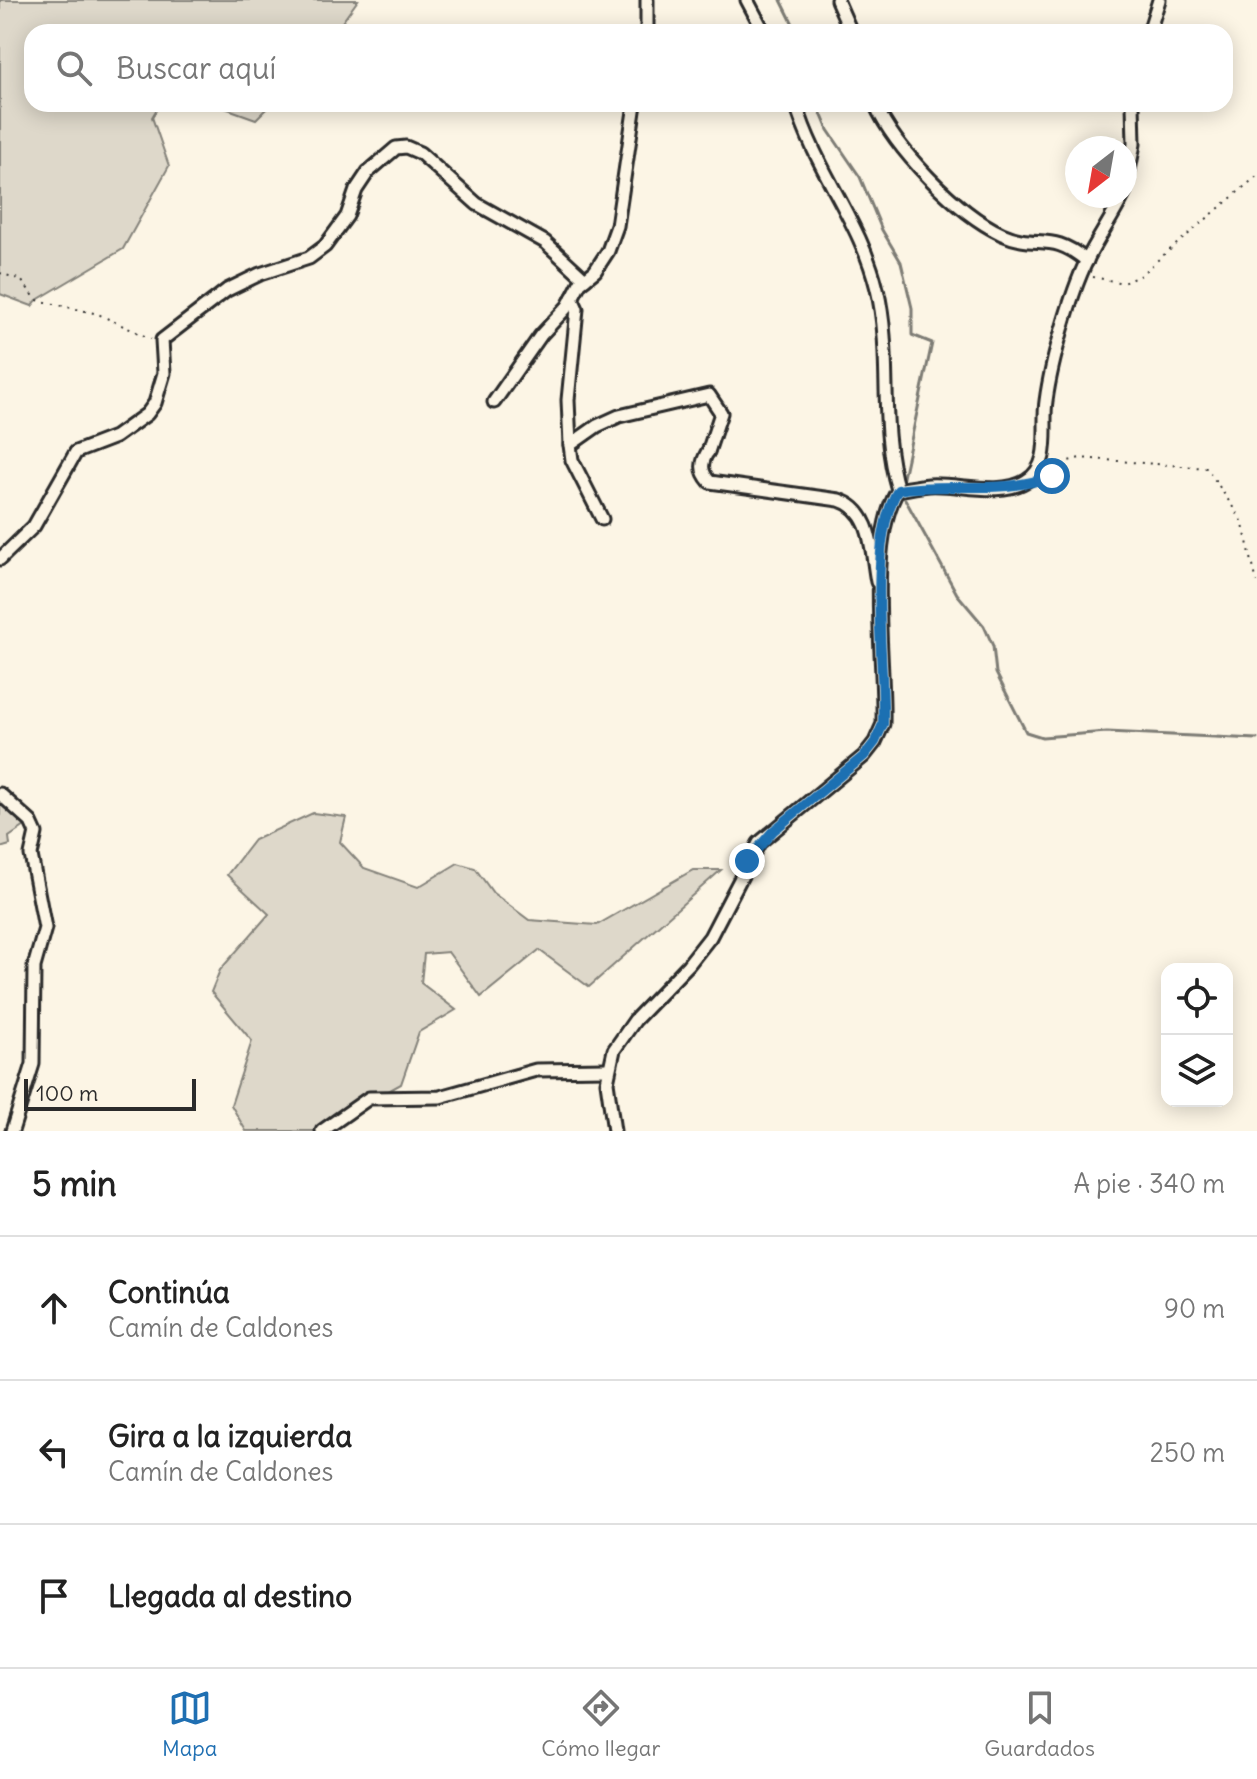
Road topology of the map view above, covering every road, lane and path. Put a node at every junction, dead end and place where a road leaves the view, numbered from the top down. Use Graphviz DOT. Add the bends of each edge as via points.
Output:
graph roads {
  1 [pos="647,0"];
  2 [pos="747,0"];
  3 [pos="837,0"];
  4 [pos="1159,0"];
  5 [pos="647,24"];
  6 [pos="760,24"];
  7 [pos="848,24"];
  8 [pos="1152,24"];
  9 [pos="634,112"];
  10 [pos="799,112"];
  11 [pos="879,112"];
  12 [pos="1133,112"];
  13 [pos="1134,136"];
  14 [pos="1257,176"];
  15 [pos="1116,208"];
  16 [pos="1087,261"];
  17 [pos="0,273"];
  18 [pos="1082,274"];
  19 [pos="585,279"];
  20 [pos="572,298"];
  21 [pos="161,345"];
  22 [pos="494,402"];
  23 [pos="570,445"];
  24 [pos="1027,481"];
  25 [pos="898,490"];
  26 [pos="602,519"];
  27 [pos="0,559"];
  28 [pos="1257,582"];
  29 [pos="880,598"];
  30 [pos="0,794"];
  31 [pos="607,1069"];
  32 [pos="12,1131"];
  33 [pos="322,1131"];
  34 [pos="614,1131"];
  1 -- 5 [label="street"];
  2 -- 6 [label="street"];
  3 -- 7 [label="street"];
  4 -- 8 [label="street"];
  9 -- 19 [label="street" via="617,226 608,251"];
  10 -- 25 [label="street" via="818,160 856,227 878,290 889,447"];
  11 -- 16 [label="street" via="929,179 969,211 1000,233 1062,243"];
  12 -- 13 [label="street"];
  14 -- 18 [label="path" via="1139,276 1123,283"];
  15 -- 16 [label="street"];
  16 -- 18 [label="street"];
  17 -- 21 [label="path" via="21,280 37,300 98,314"];
  18 -- 24 [label="street" via="1051,377 1045,452"];
  19 -- 20 [label="street"];
  19 -- 21 [label="street" via="545,242 477,204 420,153 396,148 368,172 325,246 309,258 227,290"];
  20 -- 22 [label="street"];
  20 -- 23 [label="street" via="577,309 568,400"];
  21 -- 27 [label="street" via="161,388 147,414 115,437 76,452 34,526"];
  23 -- 26 [label="street" via="572,460"];
  23 -- 29 [label="street" via="619,416 709,395 721,413 702,462 704,475 710,482 839,500 859,509"];
  24 -- 25 [label="street" via="1011,487 930,485"];
  24 -- 28 [label="path" via="1052,476 1080,458 1207,468 1242,521"];
  25 -- 29 [label="street" via="885,522"];
  29 -- 31 [label="street" via="883,724 875,742 759,843 710,937 635,1020"];
  30 -- 32 [label="street" via="36,833 31,855 45,928 34,967 33,1064"];
  31 -- 33 [label="street" via="536,1070 440,1097 369,1098"];
  31 -- 34 [label="street"];
}
